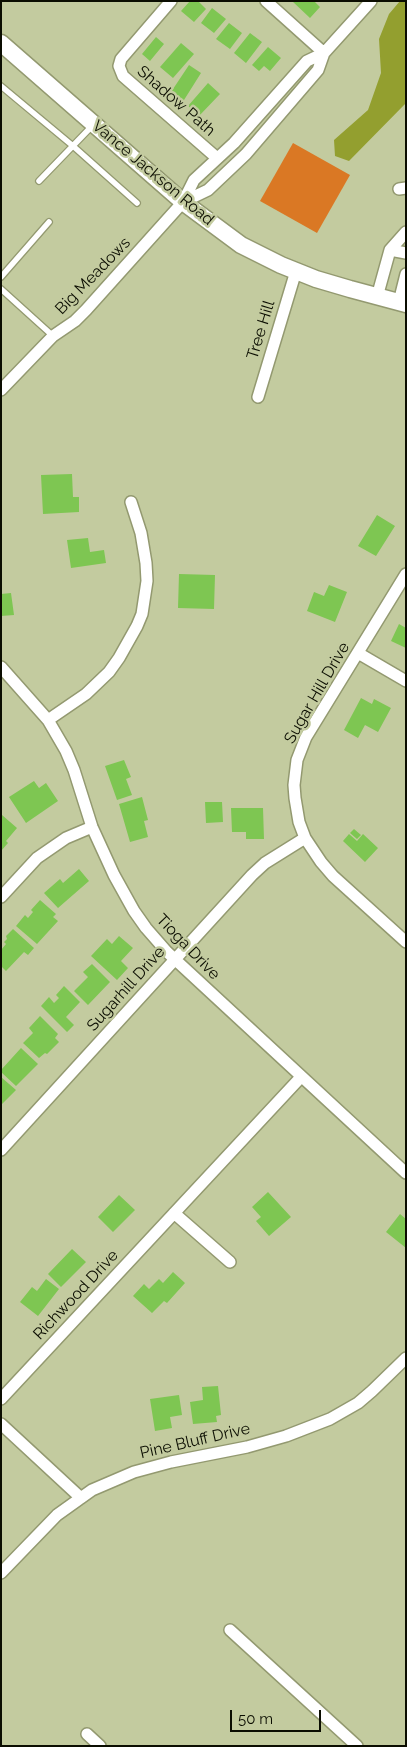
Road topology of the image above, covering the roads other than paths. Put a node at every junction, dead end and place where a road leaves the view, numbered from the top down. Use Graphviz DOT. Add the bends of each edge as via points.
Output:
graph roads {
  1 [pos="171,1"];
  2 [pos="266,1"];
  3 [pos="371,1"];
  4 [pos="1,44"];
  5 [pos="324,53"];
  6 [pos="1,86"];
  7 [pos="94,123"];
  8 [pos="73,146"];
  9 [pos="217,158"];
  10 [pos="39,181"];
  11 [pos="183,202"];
  12 [pos="137,203"];
  13 [pos="48,222"];
  14 [pos="406,232"];
  15 [pos="390,250"];
  16 [pos="406,253"];
  17 [pos="296,271"];
  18 [pos="406,274"];
  19 [pos="1,277"];
  20 [pos="1,289"];
  21 [pos="377,297"];
  22 [pos="402,303"];
  23 [pos="54,336"];
  24 [pos="1,390"];
  25 [pos="258,397"];
  26 [pos="131,502"];
  27 [pos="406,574"];
  28 [pos="358,653"];
  29 [pos="1,667"];
  30 [pos="406,682"];
  31 [pos="48,720"];
  32 [pos="92,827"];
  33 [pos="305,838"];
  34 [pos="1,897"];
  35 [pos="406,942"];
  36 [pos="175,960"];
  37 [pos="301,1077"];
  38 [pos="1,1150"];
  39 [pos="406,1174"];
  40 [pos="174,1213"];
  41 [pos="230,1262"];
  42 [pos="406,1358"];
  43 [pos="1,1399"];
  44 [pos="1,1424"];
  45 [pos="80,1498"];
  46 [pos="1,1573"];
  47 [pos="230,1630"];
  48 [pos="87,1734"];
  49 [pos="100,1746"];
  50 [pos="357,1746"];
  1 -- 9 [label="street, Shadow Path" via="121,59 119,66 123,76"];
  2 -- 5 [label="street"];
  3 -- 5 [label="street, Big Meadows"];
  4 -- 7 [label="main road, Vance Jackson Road"];
  5 -- 9 [label="street, Big Meadows" via="307,61"];
  5 -- 11 [label="street, Big Meadows" via="318,70 246,154 208,190"];
  6 -- 8 [label="lane"];
  7 -- 8 [label="lane"];
  7 -- 11 [label="main road, Vance Jackson Road"];
  8 -- 10 [label="lane"];
  8 -- 12 [label="lane"];
  9 -- 11 [label="street, Big Meadows" via="194,180"];
  11 -- 17 [label="main road, Vance Jackson Road" via="241,245"];
  11 -- 23 [label="street, Big Meadows" via="86,310"];
  13 -- 19 [label="lane"];
  14 -- 15 [label="street"];
  15 -- 16 [label="street"];
  15 -- 21 [label="street"];
  17 -- 21 [label="main road, Vance Jackson Road"];
  17 -- 25 [label="street, Tree Hill"];
  18 -- 22 [label="street"];
  20 -- 23 [label="lane"];
  21 -- 22 [label="main road, Vance Jackson Road"];
  23 -- 24 [label="street, Big Meadows"];
  26 -- 31 [label="street" via="146,563 142,614 109,672 86,694"];
  27 -- 28 [label="street, Sugar Hill Drive"];
  28 -- 30 [label="street"];
  28 -- 33 [label="street, Sugar Hill Drive" via="310,730 297,760 294,798"];
  29 -- 31 [label="street, Tioga Drive"];
  31 -- 32 [label="street, Tioga Drive" via="74,770"];
  32 -- 34 [label="street" via="66,838 37,858"];
  32 -- 36 [label="street, Tioga Drive" via="134,911"];
  33 -- 35 [label="street, Sugar Hill Drive" via="333,876"];
  33 -- 36 [label="street, Sugarhill Drive" via="265,863"];
  36 -- 37 [label="street, Tioga Drive"];
  36 -- 38 [label="street, Sugarhill Drive"];
  37 -- 39 [label="street, Tioga Drive"];
  37 -- 40 [label="street, Richwood Drive"];
  40 -- 41 [label="street"];
  40 -- 43 [label="street, Richwood Drive"];
  42 -- 45 [label="street, Pine Bluff Drive" via="358,1403 330,1419 247,1447 134,1472"];
  44 -- 45 [label="street"];
  45 -- 46 [label="street, Pine Bluff Drive" via="57,1515"];
  47 -- 50 [label="street"];
  48 -- 49 [label="street"];
}
